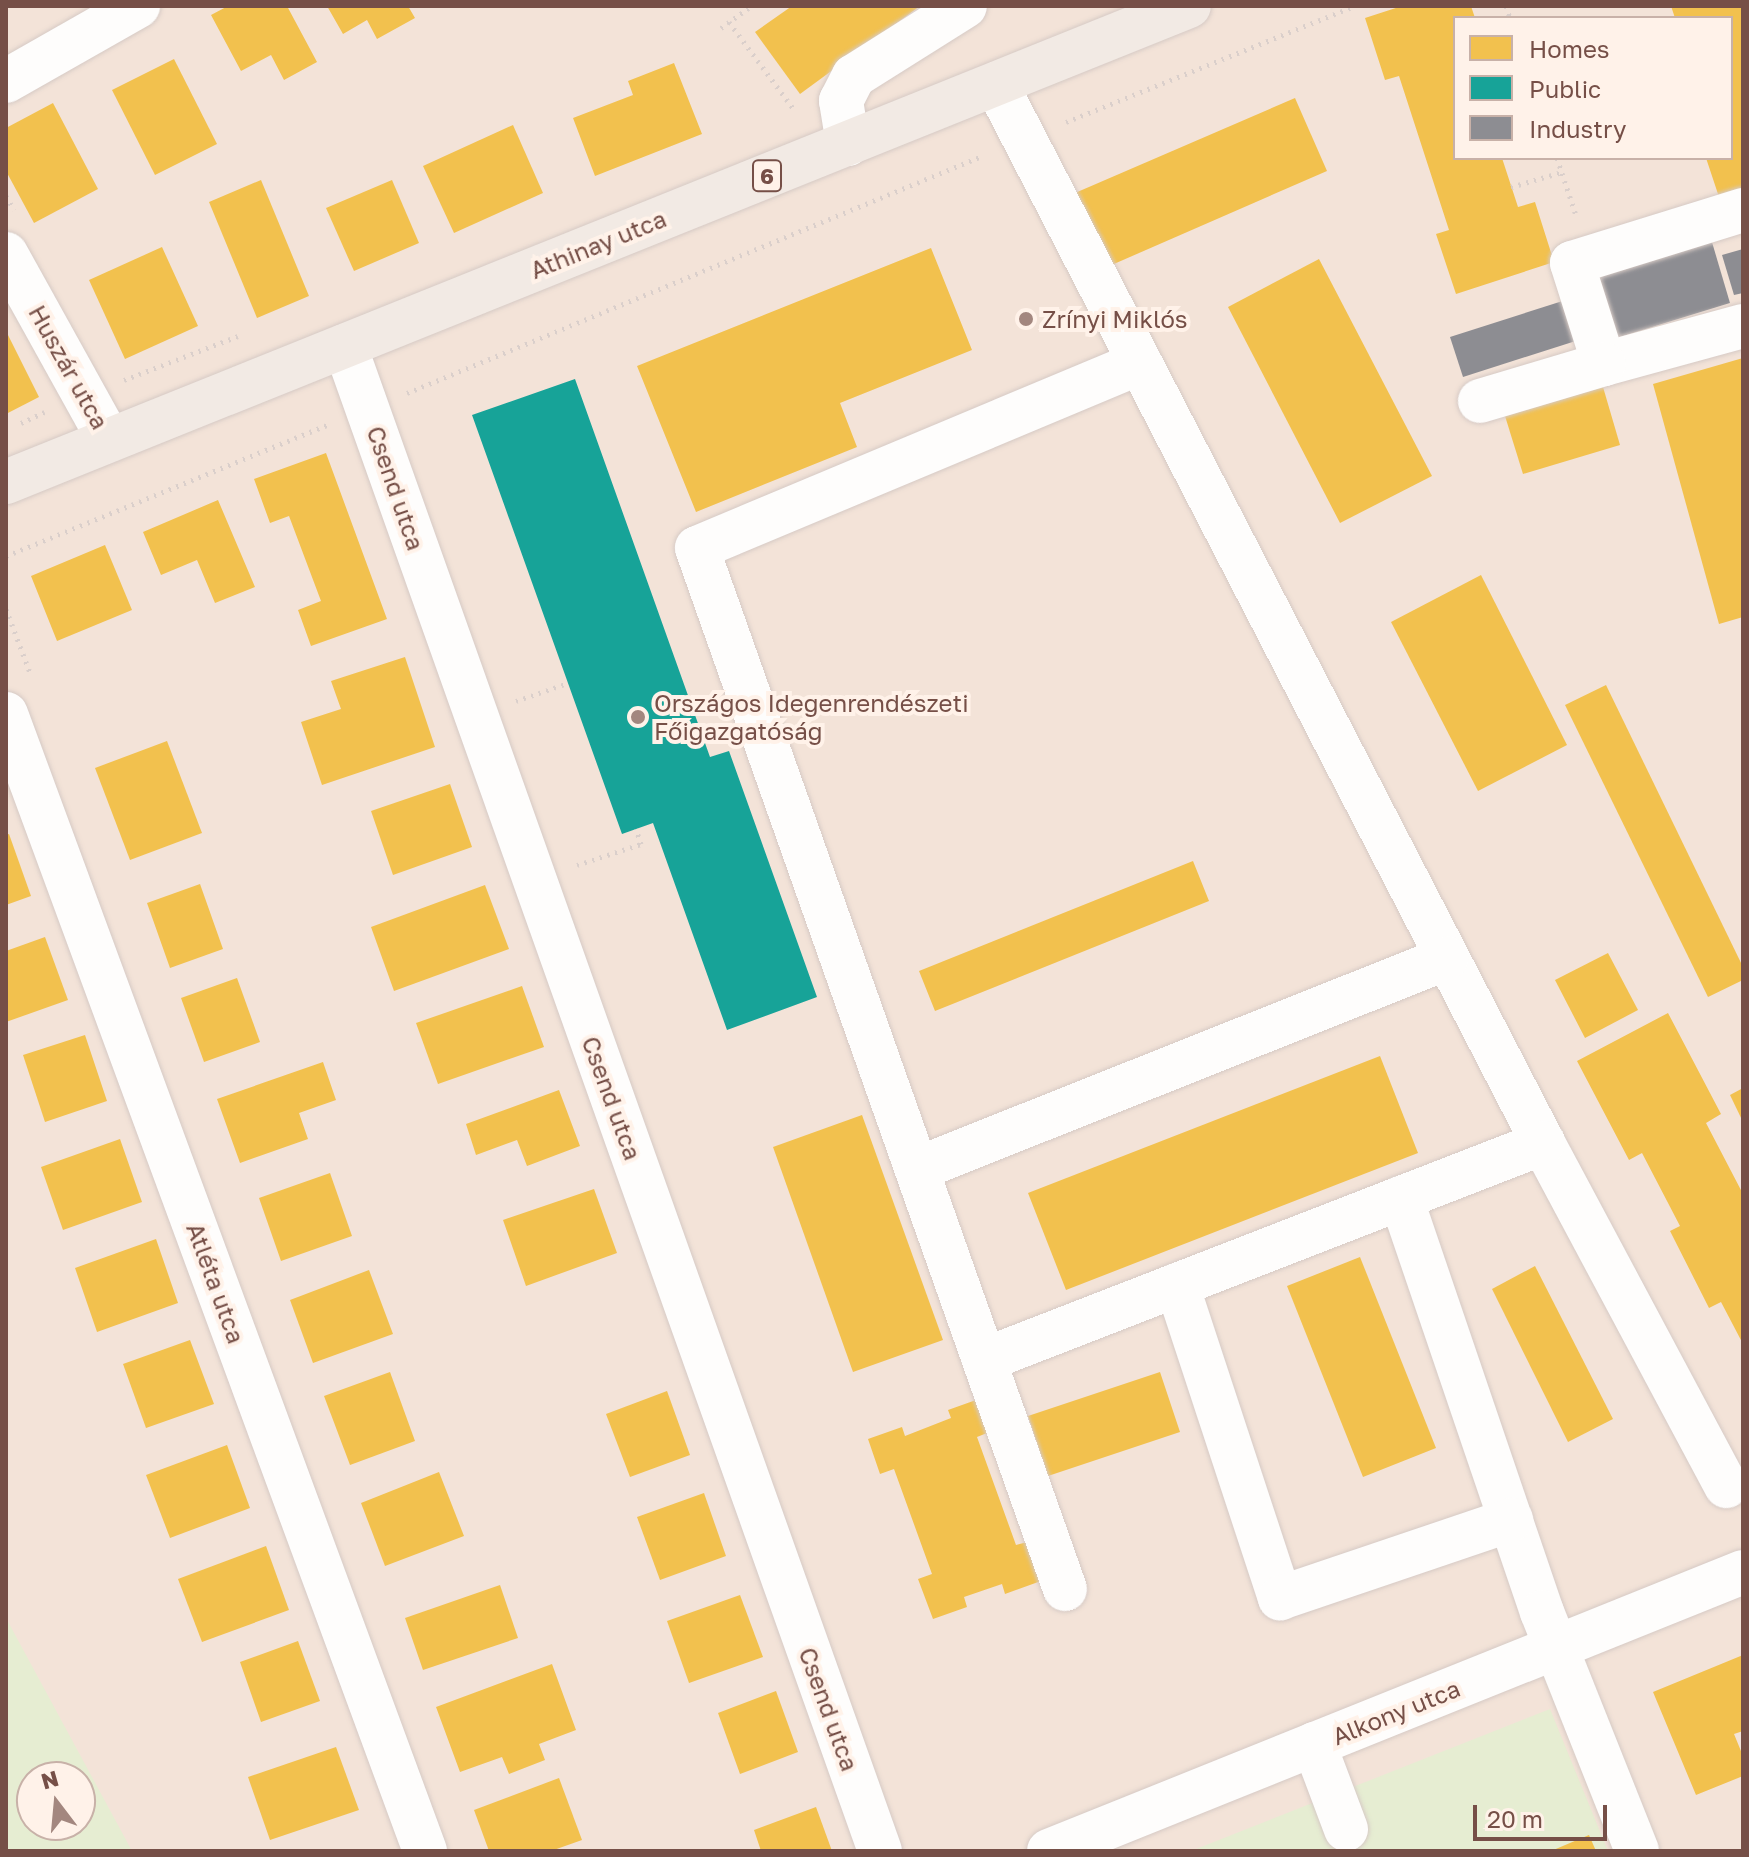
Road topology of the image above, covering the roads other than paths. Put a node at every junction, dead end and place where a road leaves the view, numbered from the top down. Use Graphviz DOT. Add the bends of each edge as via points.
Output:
graph roads {
  1 [pos="138,6"];
  2 [pos="965,6"];
  3 [pos="1189,6"];
  4 [pos="1137,15"];
  5 [pos="6,81"];
  6 [pos="996,84"];
  7 [pos="848,144"];
  8 [pos="1743,210"];
  9 [pos="6,254"];
  10 [pos="1743,326"];
  11 [pos="345,346"];
  12 [pos="1140,363"];
  13 [pos="1604,364"];
  14 [pos="1480,401"];
  15 [pos="108,438"];
  16 [pos="6,482"];
  17 [pos="6,714"];
  18 [pos="1447,958"];
  19 [pos="1543,1143"];
  20 [pos="917,1169"];
  21 [pos="1401,1198"];
  22 [pos="1177,1285"];
  23 [pos="984,1360"];
  24 [pos="1726,1486"];
  25 [pos="1511,1520"];
  26 [pos="1743,1572"];
  27 [pos="1065,1589"];
  28 [pos="1555,1648"];
  29 [pos="1314,1744"];
  30 [pos="1346,1829"];
  31 [pos="425,1851"];
  32 [pos="880,1851"];
  33 [pos="1049,1851"];
  34 [pos="1637,1851"];
  1 -- 5 [label="street"];
  2 -- 7 [label="street" via="854,76 841,101"];
  3 -- 4 [label="main road, Athinay utca / 6"];
  4 -- 6 [label="main road, Athinay utca / 6"];
  6 -- 7 [label="main road, Athinay utca / 6"];
  6 -- 12 [label="street"];
  7 -- 11 [label="main road, Athinay utca / 6"];
  8 -- 13 [label="street" via="1572,263"];
  9 -- 15 [label="street, Huszár utca"];
  10 -- 13 [label="street"];
  11 -- 15 [label="main road, Athinay utca / 6"];
  11 -- 32 [label="street, Csend utca"];
  12 -- 18 [label="street"];
  12 -- 20 [label="street" via="697,548"];
  13 -- 14 [label="street"];
  15 -- 16 [label="main road, Athinay utca / 6"];
  17 -- 31 [label="street, Atléta utca"];
  18 -- 19 [label="street"];
  18 -- 20 [label="street"];
  19 -- 21 [label="street"];
  19 -- 24 [label="street"];
  20 -- 23 [label="street"];
  21 -- 22 [label="street"];
  21 -- 25 [label="street"];
  22 -- 23 [label="street"];
  22 -- 25 [label="street" via="1280,1598"];
  23 -- 27 [label="street"];
  25 -- 28 [label="street"];
  26 -- 28 [label="street, Alkony utca"];
  28 -- 29 [label="street, Alkony utca"];
  28 -- 34 [label="street"];
  29 -- 30 [label="street"];
  29 -- 33 [label="street, Alkony utca"];
}
